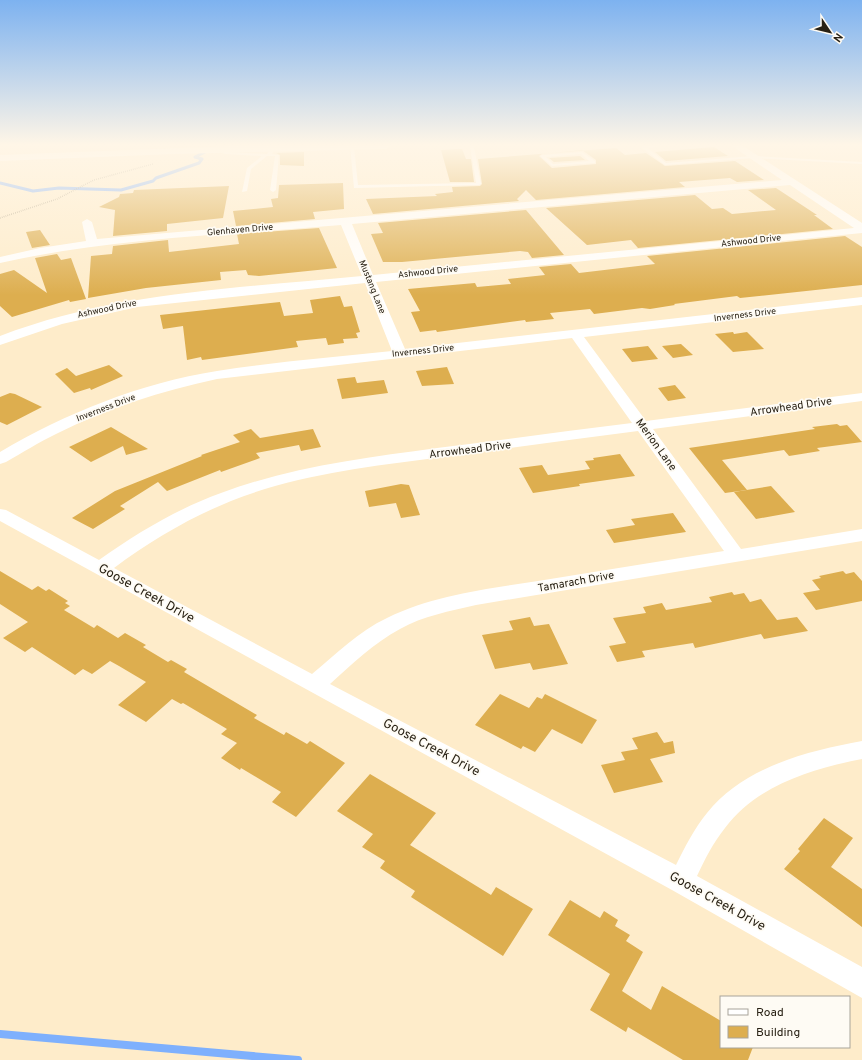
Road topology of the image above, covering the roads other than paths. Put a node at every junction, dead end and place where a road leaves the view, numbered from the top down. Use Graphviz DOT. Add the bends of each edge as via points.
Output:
graph roads {
  1 [pos="638,195"];
  2 [pos="813,195"];
  3 [pos="345,221"];
  4 [pos="87,222"];
  5 [pos="862,229"];
  6 [pos="92,243"];
  7 [pos="0,260"];
  8 [pos="368,278"];
  9 [pos="862,301"];
  10 [pos="576,335"];
  11 [pos="0,341"];
  12 [pos="400,353"];
  13 [pos="862,397"];
  14 [pos="642,427"];
  15 [pos="0,459"];
  16 [pos="0,514"];
  17 [pos="862,535"];
  18 [pos="736,555"];
  19 [pos="99,569"];
  20 [pos="314,685"];
  21 [pos="862,750"];
  22 [pos="681,882"];
  23 [pos="862,984"];
  1 -- 3 [label="street, Glenhaven Drive"];
  2 -- 5 [label="street"];
  3 -- 6 [label="street, Glenhaven Drive"];
  3 -- 8 [label="street, Mustang Lane"];
  4 -- 6 [label="street"];
  5 -- 8 [label="street, Ashwood Drive"];
  6 -- 7 [label="street, Glenhaven Drive"];
  8 -- 11 [label="street, Ashwood Drive" via="129,304 57,321"];
  8 -- 12 [label="street, Mustang Lane"];
  9 -- 10 [label="street, Inverness Drive"];
  10 -- 12 [label="street, Inverness Drive"];
  10 -- 14 [label="street, Merion Lane"];
  12 -- 15 [label="street, Inverness Drive" via="253,370 183,382 126,398 63,425"];
  13 -- 14 [label="street, Arrowhead Drive"];
  14 -- 18 [label="street, Merion Lane"];
  14 -- 19 [label="street, Arrowhead Drive" via="355,464 302,474 245,490 211,504 162,527"];
  16 -- 19 [label="street, Goose Creek Drive"];
  17 -- 18 [label="street, Tamarach Drive"];
  18 -- 20 [label="street, Tamarach Drive" via="476,598 428,610 383,629"];
  19 -- 20 [label="street, Goose Creek Drive"];
  20 -- 22 [label="street, Goose Creek Drive"];
  21 -- 22 [label="street" via="798,765 750,789 715,821"];
  22 -- 23 [label="street, Goose Creek Drive" via="836,967"];
}
